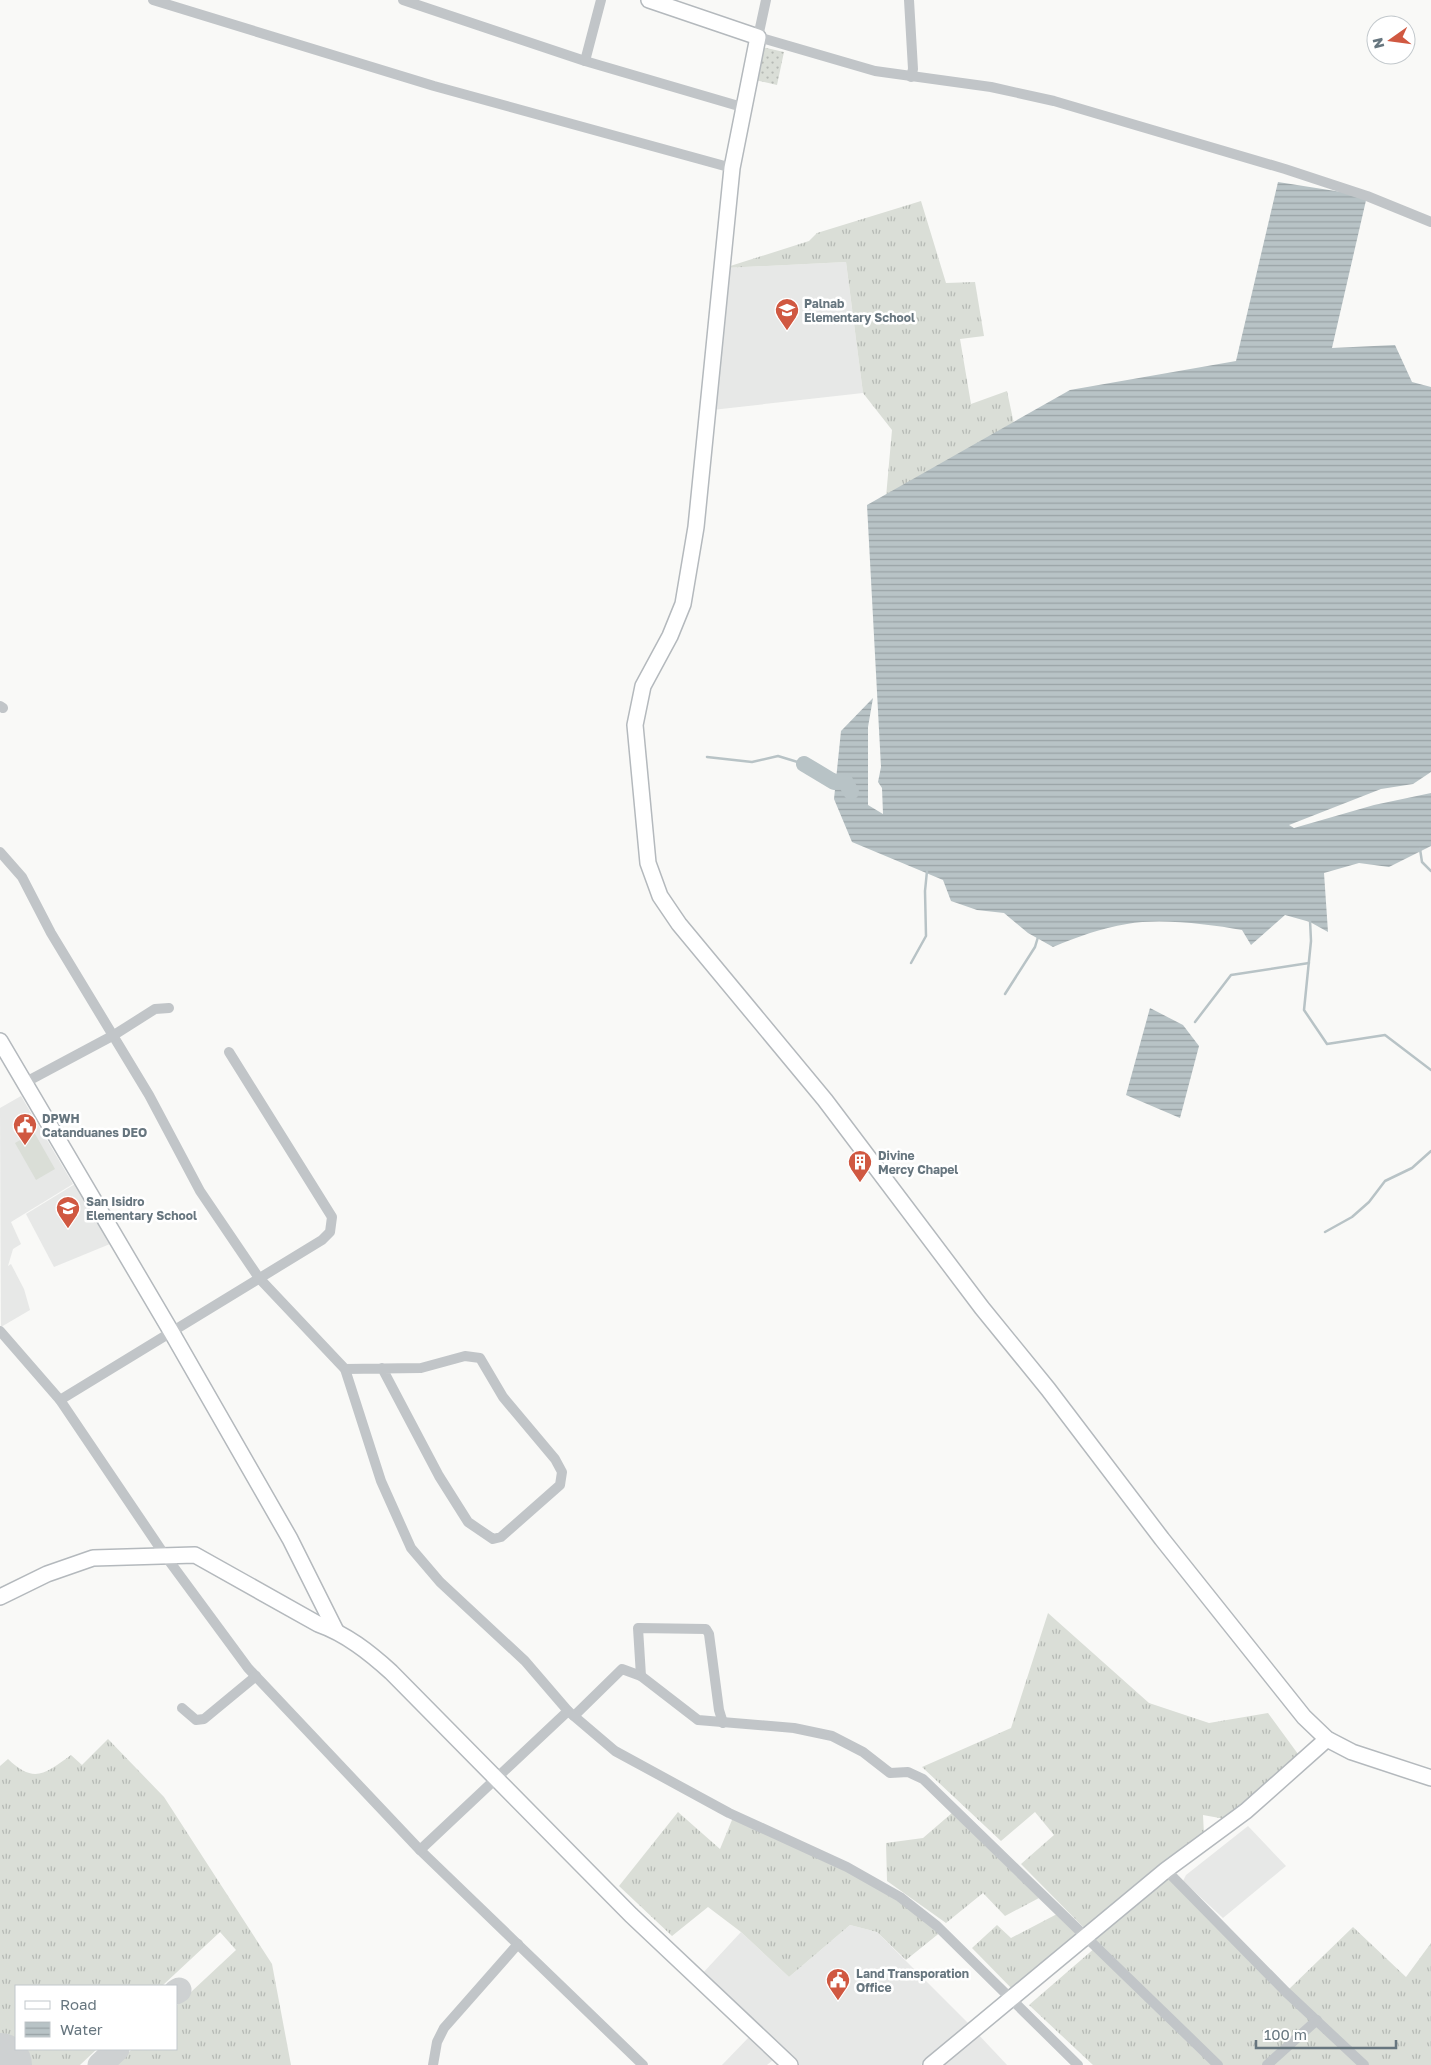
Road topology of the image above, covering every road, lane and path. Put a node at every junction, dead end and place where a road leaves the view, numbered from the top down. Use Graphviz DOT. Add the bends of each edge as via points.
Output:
graph roads {
  1 [pos="153,0"];
  2 [pos="403,0"];
  3 [pos="601,0"];
  4 [pos="649,0"];
  5 [pos="766,0"];
  6 [pos="909,0"];
  7 [pos="430,4"];
  8 [pos="758,37"];
  9 [pos="585,61"];
  10 [pos="911,77"];
  11 [pos="742,107"];
  12 [pos="732,168"];
  13 [pos="1431,222"];
  14 [pos="0,852"];
  15 [pos="169,1008"];
  16 [pos="114,1035"];
  17 [pos="0,1041"];
  18 [pos="229,1052"];
  19 [pos="26,1082"];
  20 [pos="260,1278"];
  21 [pos="0,1331"];
  22 [pos="172,1333"];
  23 [pos="382,1368"];
  24 [pos="345,1369"];
  25 [pos="60,1400"];
  26 [pos="164,1554"];
  27 [pos="0,1596"];
  28 [pos="336,1631"];
  29 [pos="256,1676"];
  30 [pos="641,1676"];
  31 [pos="182,1708"];
  32 [pos="571,1714"];
  33 [pos="723,1723"];
  34 [pos="1327,1739"];
  35 [pos="1431,1778"];
  36 [pos="495,1780"];
  37 [pos="420,1850"];
  38 [pos="1166,1870"];
  39 [pos="1086,1937"];
  40 [pos="518,1944"];
  41 [pos="1010,1999"];
  42 [pos="1317,2020"];
  43 [pos="434,2065"];
  44 [pos="643,2065"];
  45 [pos="790,2065"];
  46 [pos="932,2065"];
  47 [pos="1078,2065"];
  48 [pos="1218,2065"];
  49 [pos="1267,2065"];
  50 [pos="1364,2065"];
  1 -- 12 [label="street" via="434,86"];
  2 -- 7 [label="street"];
  3 -- 9 [label="street"];
  4 -- 8 [label="street"];
  5 -- 8 [label="street"];
  6 -- 10 [label="street"];
  7 -- 9 [label="street"];
  8 -- 10 [label="street" via="846,64"];
  8 -- 11 [label="street"];
  9 -- 11 [label="street"];
  10 -- 13 [label="street" via="991,88 1078,107 1285,169 1367,196"];
  11 -- 12 [label="street"];
  12 -- 34 [label="street" via="696,527 683,604 643,686 635,725 648,864 660,896 679,924 825,1100 1162,1539 1304,1717"];
  14 -- 16 [label="street" via="22,877 51,933"];
  15 -- 16 [label="street" via="155,1009"];
  16 -- 19 [label="street"];
  16 -- 20 [label="street" via="200,1191"];
  17 -- 19 [label="street"];
  18 -- 20 [label="street" via="332,1217 330,1232 322,1240"];
  19 -- 22 [label="street"];
  20 -- 22 [label="street"];
  20 -- 24 [label="street"];
  21 -- 25 [label="street"];
  22 -- 25 [label="street"];
  22 -- 28 [label="street" via="290,1539"];
  23 -- 23 [label="street" via="439,1476 468,1522 493,1539 501,1537 560,1485 562,1472 555,1459 503,1397 480,1358 465,1356 421,1368"];
  23 -- 24 [label="street"];
  24 -- 32 [label="street" via="381,1481 411,1548 440,1582 525,1662"];
  25 -- 26 [label="street"];
  26 -- 27 [label="street" via="92,1558"];
  26 -- 28 [label="street" via="195,1555"];
  26 -- 29 [label="street"];
  28 -- 36 [label="street" via="369,1652 391,1672"];
  29 -- 31 [label="street" via="204,1719 196,1720"];
  29 -- 37 [label="street"];
  30 -- 32 [label="street" via="622,1669"];
  30 -- 33 [label="street" via="698,1720"];
  30 -- 33 [label="street" via="638,1628 706,1629"];
  32 -- 36 [label="street"];
  32 -- 41 [label="street" via="615,1751 730,1813 847,1867 900,1897 937,1926"];
  33 -- 39 [label="street" via="794,1728 832,1736 858,1749 890,1773 908,1772 923,1779"];
  34 -- 35 [label="street" via="1352,1752"];
  34 -- 38 [label="street" via="1246,1811"];
  36 -- 37 [label="street"];
  36 -- 45 [label="street"];
  37 -- 40 [label="street"];
  38 -- 39 [label="street"];
  38 -- 42 [label="street"];
  39 -- 41 [label="street"];
  39 -- 48 [label="street"];
  40 -- 43 [label="street" via="444,2028 437,2042"];
  40 -- 44 [label="street"];
  41 -- 46 [label="street"];
  41 -- 47 [label="street"];
  42 -- 49 [label="street"];
  42 -- 50 [label="street"];
}
